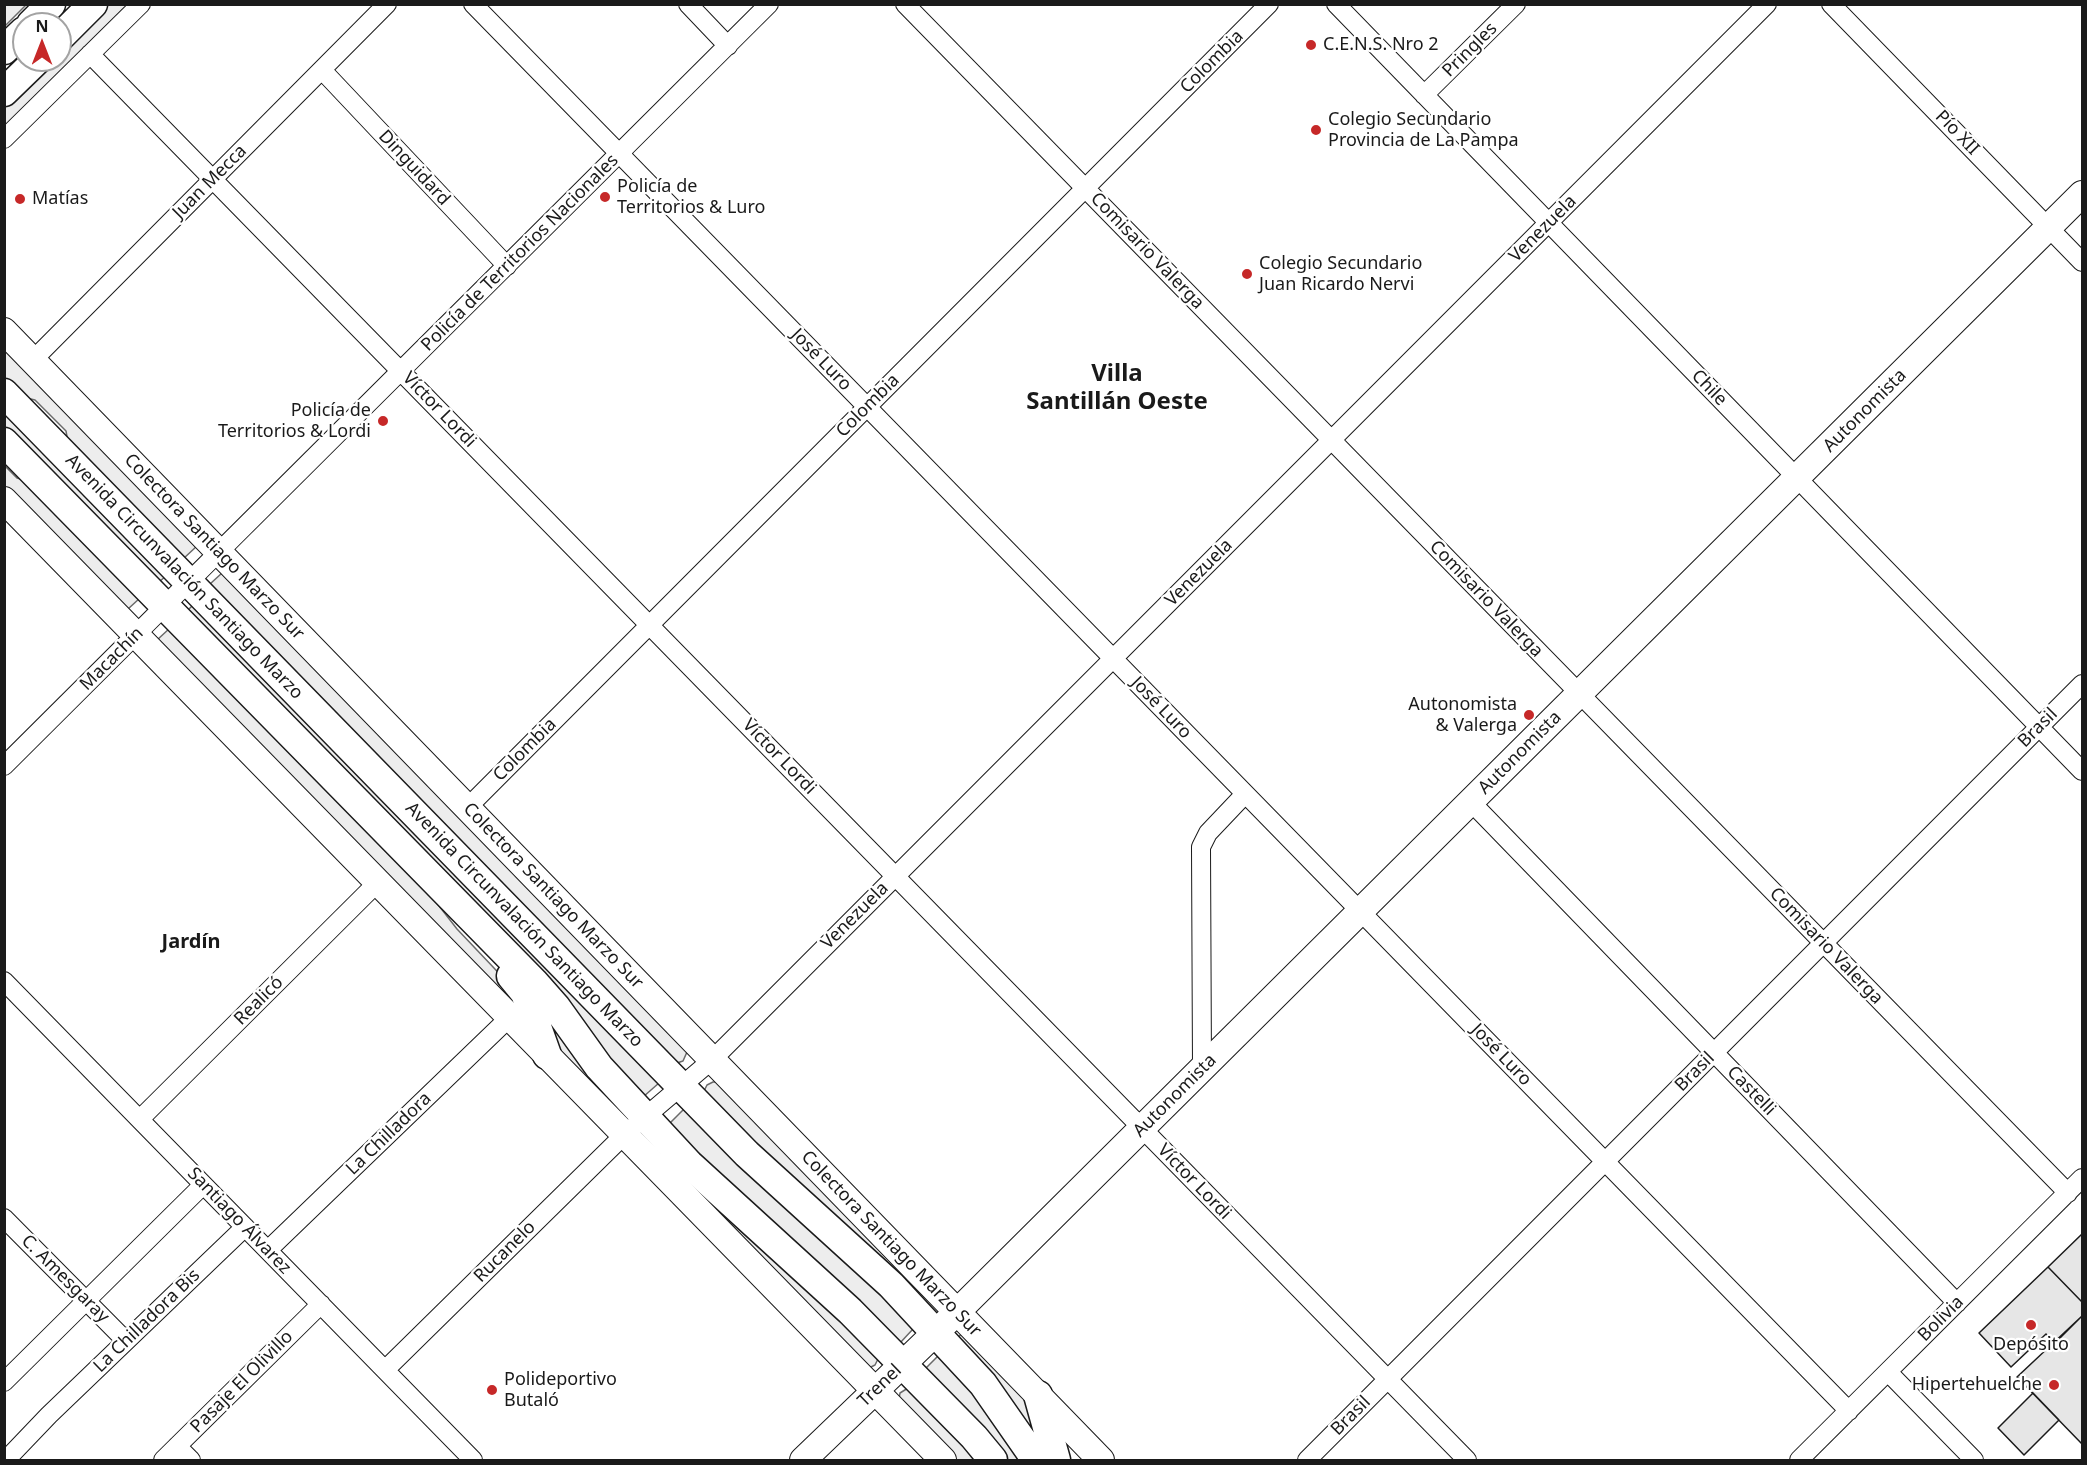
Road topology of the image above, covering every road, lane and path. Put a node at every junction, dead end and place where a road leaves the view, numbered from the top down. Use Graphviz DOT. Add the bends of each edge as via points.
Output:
graph roads {
  1 [pos="93,4"];
  2 [pos="141,4"];
  3 [pos="387,4"];
  4 [pos="473,4"];
  5 [pos="688,4"];
  6 [pos="769,4"];
  7 [pos="905,4"];
  8 [pos="1269,4"];
  9 [pos="1335,4"];
  10 [pos="1516,4"];
  11 [pos="1767,4"];
  12 [pos="1831,4"];
  13 [pos="72,25"];
  14 [pos="728,46"];
  15 [pos="90,54"];
  16 [pos="322,70"];
  17 [pos="25,72"];
  18 [pos="4,92"];
  19 [pos="1424,95"];
  20 [pos="4,139"];
  21 [pos="619,154"];
  22 [pos="213,179"];
  23 [pos="1085,189"];
  24 [pos="2082,194"];
  25 [pos="1549,223"];
  26 [pos="2049,227"];
  27 [pos="2082,262"];
  28 [pos="507,266"];
  29 [pos="4,331"];
  30 [pos="33,360"];
  31 [pos="401,372"];
  32 [pos="4,393"];
  33 [pos="867,408"];
  34 [pos="1331,440"];
  35 [pos="4,442"];
  36 [pos="1797,478"];
  37 [pos="4,500"];
  38 [pos="220,553"];
  39 [pos="189,583"];
  40 [pos="166,606"];
  41 [pos="650,625"];
  42 [pos="136,634"];
  43 [pos="1113,659"];
  44 [pos="2082,684"];
  45 [pos="1580,694"];
  46 [pos="2040,727"];
  47 [pos="4,766"];
  48 [pos="2082,771"];
  49 [pos="1245,794"];
  50 [pos="1471,802"];
  51 [pos="467,808"];
  52 [pos="895,876"];
  53 [pos="378,882"];
  54 [pos="437,883"];
  55 [pos="1360,912"];
  56 [pos="1824,943"];
  57 [pos="7,988"];
  58 [pos="510,1017"];
  59 [pos="1714,1053"];
  60 [pos="547,1055"];
  61 [pos="712,1060"];
  62 [pos="1202,1069"];
  63 [pos="682,1086"];
  64 [pos="140,1119"];
  65 [pos="635,1126"];
  66 [pos="1142,1128"];
  67 [pos="1605,1162"];
  68 [pos="2082,1178"];
  69 [pos="203,1185"];
  70 [pos="2068,1193"];
  71 [pos="4,1218"];
  72 [pos="245,1227"];
  73 [pos="268,1250"];
  74 [pos="87,1300"];
  75 [pos="1957,1303"];
  76 [pos="321,1304"];
  77 [pos="957,1312"];
  78 [pos="935,1333"];
  79 [pos="126,1341"];
  80 [pos="902,1364"];
  81 [pos="385,1370"];
  82 [pos="1888,1372"];
  83 [pos="1388,1379"];
  84 [pos="4,1382"];
  85 [pos="874,1390"];
  86 [pos="1038,1395"];
  87 [pos="1849,1411"];
  88 [pos="177,1446"];
  89 [pos="6,1461"];
  90 [pos="163,1461"];
  91 [pos="191,1461"];
  92 [pos="473,1461"];
  93 [pos="803,1461"];
  94 [pos="943,1461"];
  95 [pos="993,1461"];
  96 [pos="1036,1461"];
  97 [pos="1056,1461"];
  98 [pos="1101,1461"];
  99 [pos="1307,1461"];
  100 [pos="1467,1461"];
  101 [pos="1799,1461"];
  102 [pos="1974,1461"];
  1 -- 13 [label="main road"];
  2 -- 15 [label="street"];
  3 -- 16 [label="street, Juan Mecca"];
  4 -- 21 [label="street, José Luro"];
  5 -- 14 [label="street"];
  6 -- 14 [label="street, Policía de Territorios Nacionales"];
  7 -- 23 [label="street, Comisario Valerga"];
  8 -- 23 [label="street, Colombia"];
  9 -- 19 [label="street, Chile"];
  10 -- 19 [label="street, Pringles"];
  11 -- 25 [label="street, Venezuela"];
  12 -- 26 [label="street, Pío XII"];
  14 -- 21 [label="street, Policía de Territorios Nacionales"];
  15 -- 20 [label="street"];
  15 -- 22 [label="street, Víctor Lordi"];
  16 -- 22 [label="street, Juan Mecca"];
  16 -- 28 [label="street, Dinguidard"];
  17 -- 18 [label="main road"];
  19 -- 25 [label="street, Chile"];
  21 -- 28 [label="street, Policía de Territorios Nacionales"];
  21 -- 33 [label="street, José Luro"];
  22 -- 30 [label="street, Juan Mecca"];
  22 -- 31 [label="street, Víctor Lordi"];
  23 -- 33 [label="street, Colombia"];
  23 -- 34 [label="street, Comisario Valerga"];
  24 -- 26 [label="street, Autonomista"];
  25 -- 34 [label="street, Venezuela"];
  25 -- 36 [label="street, Chile"];
  26 -- 27 [label="street, Pío XII"];
  26 -- 36 [label="street, Autonomista"];
  28 -- 31 [label="street, Policía de Territorios Nacionales"];
  29 -- 30 [label="street, Colectora Santiago Marzo Sur"];
  30 -- 38 [label="street, Colectora Santiago Marzo Sur"];
  31 -- 38 [label="street, Policía de Territorios Nacionales"];
  31 -- 41 [label="street, Víctor Lordi"];
  32 -- 39 [label="main road, Avenida Circunvalación Santiago Marzo"];
  33 -- 41 [label="street, Colombia"];
  33 -- 43 [label="street, José Luro"];
  34 -- 43 [label="street, Venezuela"];
  34 -- 45 [label="street, Comisario Valerga"];
  35 -- 40 [label="main road, Avenida Circunvalación Santiago Marzo"];
  36 -- 45 [label="street, Autonomista"];
  36 -- 46 [label="street, Chile"];
  37 -- 42 [label="street"];
  38 -- 39 [label="street, Macachín"];
  38 -- 51 [label="street, Colectora Santiago Marzo Sur"];
  39 -- 40 [label="street, Macachín"];
  39 -- 63 [label="main road, Avenida Circunvalación Santiago Marzo"];
  40 -- 42 [label="street, Macachín"];
  40 -- 54 [label="main road, Avenida Circunvalación Santiago Marzo"];
  41 -- 51 [label="street, Colombia"];
  41 -- 52 [label="street, Víctor Lordi"];
  42 -- 47 [label="street, Macachín"];
  42 -- 53 [label="street"];
  43 -- 49 [label="street, José Luro"];
  43 -- 52 [label="street, Venezuela"];
  44 -- 46 [label="street, Brasil"];
  45 -- 50 [label="street, Autonomista"];
  45 -- 56 [label="street, Comisario Valerga"];
  46 -- 48 [label="street, Chile"];
  46 -- 56 [label="street, Brasil"];
  49 -- 55 [label="street, José Luro"];
  49 -- 62 [label="street" via="1208,833 1202,847"];
  50 -- 55 [label="street, Autonomista"];
  50 -- 59 [label="street, Castelli"];
  51 -- 61 [label="street, Colectora Santiago Marzo Sur"];
  52 -- 61 [label="street, Venezuela"];
  52 -- 66 [label="street, Víctor Lordi"];
  53 -- 58 [label="street"];
  53 -- 64 [label="street, Realicó"];
  54 -- 60 [label="main road" via="458,918 522,988"];
  54 -- 65 [label="main road, Avenida Circunvalación Santiago Marzo" via="560,1011"];
  55 -- 62 [label="street, Autonomista"];
  55 -- 67 [label="street, José Luro"];
  56 -- 59 [label="street, Brasil"];
  56 -- 70 [label="street, Comisario Valerga"];
  57 -- 64 [label="street, Santiago Álvarez"];
  58 -- 60 [label="street"];
  58 -- 73 [label="street, La Chilladora"];
  59 -- 67 [label="street, Brasil"];
  59 -- 75 [label="street, Castelli"];
  60 -- 65 [label="street"];
  61 -- 63 [label="street, Venezuela"];
  61 -- 77 [label="street, Colectora Santiago Marzo Sur"];
  62 -- 66 [label="street, Autonomista"];
  63 -- 65 [label="street, Venezuela"];
  63 -- 78 [label="main road, Avenida Circunvalación Santiago Marzo" via="762,1169 876,1271"];
  64 -- 69 [label="street, Santiago Álvarez"];
  65 -- 80 [label="main road, Avenida Circunvalación Santiago Marzo" via="706,1181 836,1298"];
  65 -- 81 [label="street, Rucanelo"];
  65 -- 85 [label="street"];
  66 -- 77 [label="street, Autonomista"];
  66 -- 83 [label="street, Víctor Lordi"];
  67 -- 83 [label="street, Brasil"];
  67 -- 87 [label="street, José Luro"];
  68 -- 70 [label="street, Bolivia"];
  69 -- 72 [label="street, Santiago Álvarez"];
  69 -- 74 [label="street"];
  70 -- 75 [label="street, Bolivia"];
  71 -- 74 [label="street, C. Amesgaray"];
  72 -- 73 [label="street, Santiago Álvarez"];
  72 -- 79 [label="street, La Chilladora Bis"];
  73 -- 76 [label="street, Santiago Álvarez"];
  74 -- 79 [label="street, C. Amesgaray"];
  74 -- 84 [label="street"];
  75 -- 82 [label="street, Bolivia"];
  76 -- 81 [label="street, Santiago Álvarez"];
  76 -- 88 [label="street, Pasaje El Olivillo"];
  77 -- 78 [label="street, Trenel"];
  77 -- 86 [label="street, Colectora Santiago Marzo Sur"];
  78 -- 80 [label="street, Trenel"];
  78 -- 96 [label="main road, Avenida Circunvalación Santiago Marzo" via="992,1395"];
  79 -- 89 [label="street, La Chilladora Bis"];
  80 -- 85 [label="street, Trenel"];
  80 -- 95 [label="main road, Avenida Circunvalación Santiago Marzo"];
  81 -- 92 [label="street, Santiago Álvarez"];
  82 -- 87 [label="street, Bolivia"];
  82 -- 102 [label="street"];
  83 -- 99 [label="street, Brasil"];
  83 -- 100 [label="street, Víctor Lordi"];
  85 -- 93 [label="street, Trenel"];
  85 -- 94 [label="street"];
  86 -- 97 [label="main road"];
  86 -- 98 [label="street, Colectora Santiago Marzo Sur"];
  87 -- 101 [label="street, Bolivia"];
  88 -- 90 [label="street, Pasaje El Olivillo"];
  88 -- 91 [label="street"];
}
